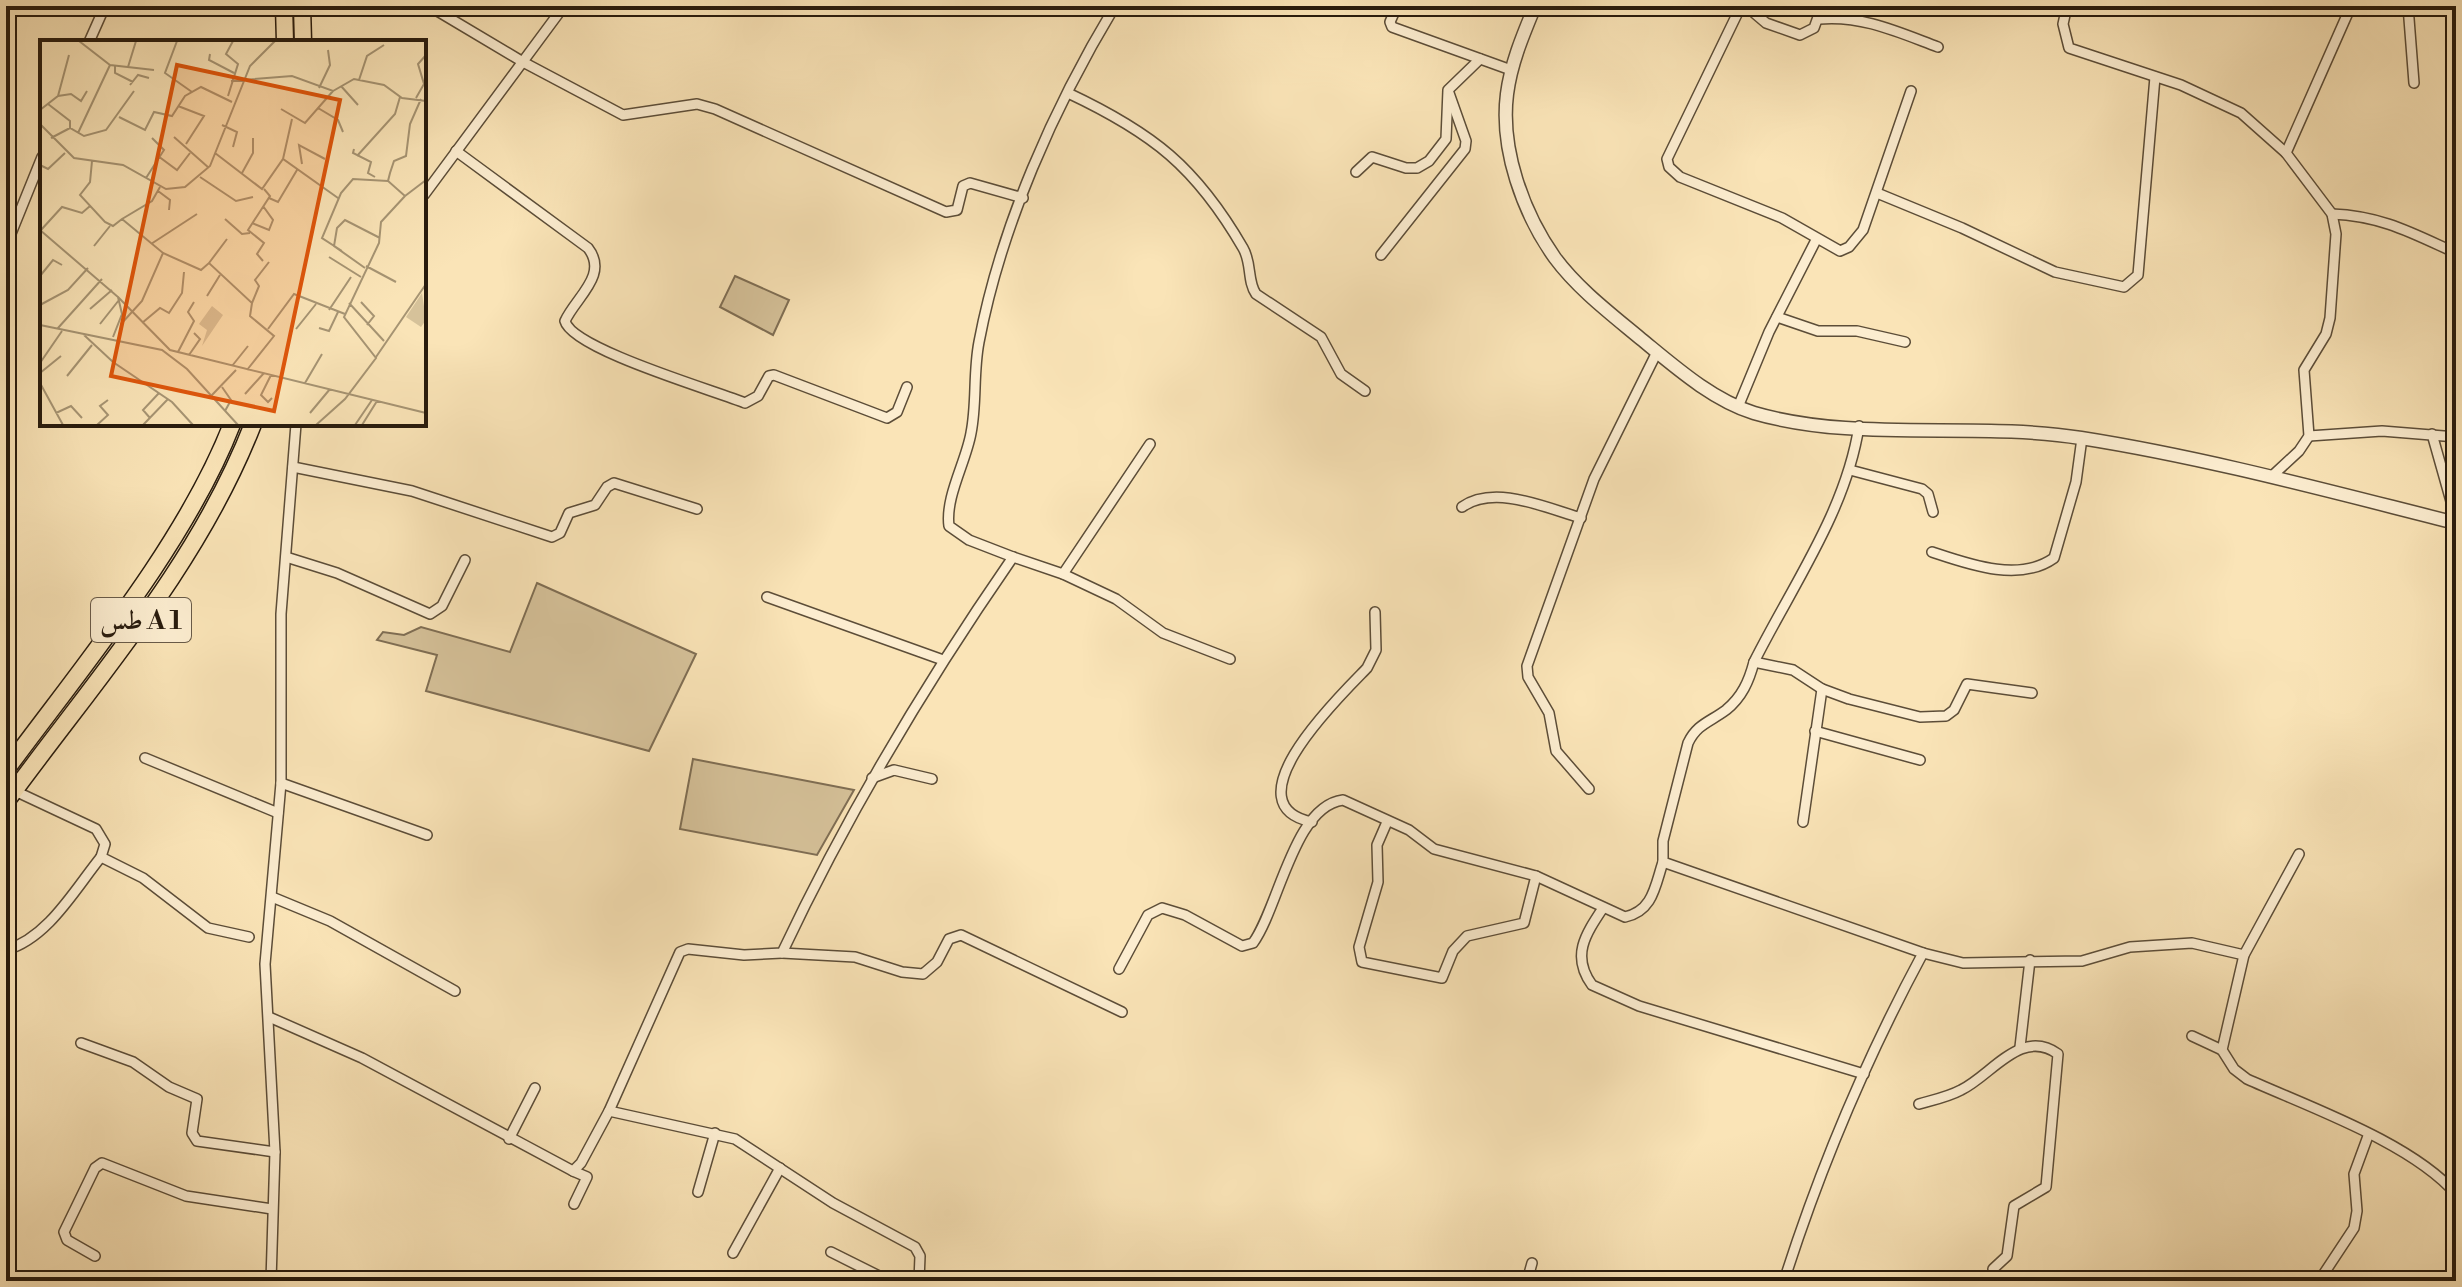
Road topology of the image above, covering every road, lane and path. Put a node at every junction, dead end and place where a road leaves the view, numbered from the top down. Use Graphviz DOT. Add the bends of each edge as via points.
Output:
graph roads {
  1 [pos="105,6"];
  2 [pos="284,6"];
  3 [pos="302,6"];
  4 [pos="429,6"];
  5 [pos="564,6"];
  6 [pos="1115,6"];
  7 [pos="1397,6"];
  8 [pos="1535,6"];
  9 [pos="1743,6"];
  10 [pos="1822,6"];
  11 [pos="2067,6"];
  12 [pos="2351,6"];
  13 [pos="2408,6"];
  14 [pos="1819,19"];
  15 [pos="90,40"];
  16 [pos="285,40"];
  17 [pos="303,40"];
  18 [pos="1938,47"];
  19 [pos="1480,59"];
  20 [pos="523,62"];
  21 [pos="1511,70"];
  22 [pos="2155,77"];
  23 [pos="2414,83"];
  24 [pos="1448,90"];
  25 [pos="1911,91"];
  26 [pos="1068,93"];
  27 [pos="456,151"];
  28 [pos="2286,153"];
  29 [pos="40,161"];
  30 [pos="1356,172"];
  31 [pos="426,192"];
  32 [pos="1877,193"];
  33 [pos="1023,198"];
  34 [pos="2332,214"];
  35 [pos="8,231"];
  36 [pos="1816,240"];
  37 [pos="6,246"];
  38 [pos="2456,253"];
  39 [pos="1381,255"];
  40 [pos="1777,317"];
  41 [pos="1905,342"];
  42 [pos="1657,352"];
  43 [pos="907,387"];
  44 [pos="1365,391"];
  45 [pos="1738,407"];
  46 [pos="231,426"];
  47 [pos="252,426"];
  48 [pos="296,426"];
  49 [pos="1859,426"];
  50 [pos="2432,434"];
  51 [pos="2309,436"];
  52 [pos="2456,437"];
  53 [pos="2082,438"];
  54 [pos="1150,444"];
  55 [pos="293,467"];
  56 [pos="1850,470"];
  57 [pos="2271,477"];
  58 [pos="1462,507"];
  59 [pos="697,509"];
  60 [pos="1933,512"];
  61 [pos="1581,518"];
  62 [pos="2456,521"];
  63 [pos="1932,552"];
  64 [pos="286,557"];
  65 [pos="1013,557"];
  66 [pos="465,560"];
  67 [pos="1063,574"];
  68 [pos="767,597"];
  69 [pos="1375,612"];
  70 [pos="1230,659"];
  71 [pos="943,660"];
  72 [pos="1754,662"];
  73 [pos="1822,689"];
  74 [pos="2032,693"];
  75 [pos="1815,731"];
  76 [pos="145,758"];
  77 [pos="1920,760"];
  78 [pos="6,770"];
  79 [pos="872,778"];
  80 [pos="932,779"];
  81 [pos="281,783"];
  82 [pos="1589,789"];
  83 [pos="10,796"];
  84 [pos="278,813"];
  85 [pos="1312,822"];
  86 [pos="1387,822"];
  87 [pos="1803,822"];
  88 [pos="427,835"];
  89 [pos="2299,854"];
  90 [pos="101,857"];
  91 [pos="1663,862"];
  92 [pos="1536,876"];
  93 [pos="272,897"];
  94 [pos="1603,908"];
  95 [pos="249,937"];
  96 [pos="6,950"];
  97 [pos="782,953"];
  98 [pos="1923,953"];
  99 [pos="2244,955"];
  100 [pos="2030,960"];
  101 [pos="1119,969"];
  102 [pos="455,991"];
  103 [pos="1122,1012"];
  104 [pos="269,1017"];
  105 [pos="2192,1036"];
  106 [pos="81,1043"];
  107 [pos="2020,1047"];
  108 [pos="2222,1050"];
  109 [pos="1864,1074"];
  110 [pos="535,1088"];
  111 [pos="1919,1104"];
  112 [pos="609,1111"];
  113 [pos="715,1133"];
  114 [pos="2368,1136"];
  115 [pos="509,1139"];
  116 [pos="275,1152"];
  117 [pos="780,1168"];
  118 [pos="573,1171"];
  119 [pos="698,1192"];
  120 [pos="2456,1194"];
  121 [pos="574,1204"];
  122 [pos="272,1209"];
  123 [pos="831,1252"];
  124 [pos="733,1253"];
  125 [pos="95,1256"];
  126 [pos="1532,1263"];
  127 [pos="1993,1269"];
  128 [pos="921,1280"];
  129 [pos="271,1281"];
  130 [pos="889,1281"];
  131 [pos="1527,1281"];
  132 [pos="1784,1281"];
  133 [pos="2319,1281"];
  1 -- 15 [label="street"];
  2 -- 16 [label="highway"];
  3 -- 17 [label="highway"];
  4 -- 20 [label="street"];
  5 -- 20 [label="street"];
  6 -- 26 [label="street"];
  7 -- 19 [label="street" via="1392,27"];
  8 -- 21 [label="street"];
  9 -- 14 [label="street" via="1766,23 1800,35 1809,33"];
  9 -- 36 [label="street" via="1667,159 1669,167 1680,177 1782,218"];
  10 -- 14 [label="street"];
  11 -- 22 [label="street" via="2063,24 2069,48"];
  12 -- 28 [label="street"];
  13 -- 23 [label="street"];
  14 -- 18 [label="street" via="1872,22"];
  19 -- 21 [label="street"];
  19 -- 24 [label="street"];
  20 -- 27 [label="street"];
  20 -- 33 [label="street" via="623,115 697,104 715,109 946,212 957,210 963,186 970,183"];
  21 -- 42 [label="street" via="1505,115 1509,150 1533,216 1555,257 1583,289"];
  22 -- 28 [label="street" via="2217,99"];
  22 -- 32 [label="street" via="2138,275 2124,287 2055,272"];
  24 -- 30 [label="street" via="1446,139 1429,161 1406,168 1372,157"];
  24 -- 39 [label="street" via="1465,149"];
  25 -- 32 [label="street"];
  26 -- 33 [label="street"];
  26 -- 44 [label="street" via="1139,129 1170,152 1223,213 1249,258 1256,294 1321,337 1341,374"];
  27 -- 31 [label="street"];
  27 -- 43 [label="street" via="596,259 590,285 565,321 572,335 745,403 774,375 887,418 897,412"];
  28 -- 34 [label="street"];
  29 -- 35 [label="street"];
  32 -- 36 [label="street" via="1863,230 1849,247 1840,251"];
  33 -- 65 [label="street" via="980,338 973,374 974,418 948,519 956,534"];
  34 -- 38 [label="street" via="2390,222"];
  34 -- 51 [label="street" via="2336,234 2330,318 2304,370"];
  35 -- 37 [label="street"];
  36 -- 40 [label="street"];
  40 -- 41 [label="street" via="1818,331 1857,331"];
  40 -- 45 [label="street"];
  42 -- 45 [label="street"];
  42 -- 61 [label="street" via="1620,420"];
  45 -- 49 [label="street" via="1775,417"];
  46 -- 78 [label="highway, طس A 1" via="139,590"];
  47 -- 83 [label="highway, طس A 1" via="182,563"];
  48 -- 55 [label="street"];
  49 -- 53 [label="street"];
  49 -- 56 [label="street"];
  50 -- 51 [label="street"];
  50 -- 52 [label="street"];
  50 -- 62 [label="street"];
  51 -- 57 [label="street"];
  53 -- 57 [label="street"];
  53 -- 63 [label="street" via="2076,482 2054,558 2035,566 1991,569"];
  54 -- 67 [label="street"];
  55 -- 59 [label="street" via="412,491 552,537 560,533 569,513 595,505 614,483"];
  55 -- 64 [label="street"];
  56 -- 60 [label="street" via="1922,489"];
  56 -- 72 [label="street"];
  57 -- 62 [label="street"];
  58 -- 61 [label="street" via="1491,497"];
  61 -- 82 [label="street" via="1527,666 1549,713 1556,751"];
  64 -- 66 [label="street" via="430,614 442,606"];
  64 -- 81 [label="street"];
  65 -- 67 [label="street"];
  65 -- 71 [label="street"];
  67 -- 70 [label="street" via="1116,599 1163,633"];
  68 -- 71 [label="street"];
  69 -- 85 [label="street" via="1376,650 1367,668 1288,761 1285,803"];
  71 -- 79 [label="street"];
  72 -- 73 [label="street" via="1793,670"];
  72 -- 91 [label="street" via="1739,697 1704,722 1688,743 1663,841"];
  73 -- 74 [label="street" via="1936,718 1954,710 1967,684"];
  73 -- 75 [label="street"];
  75 -- 77 [label="street"];
  75 -- 87 [label="street"];
  76 -- 84 [label="street"];
  79 -- 80 [label="street" via="894,770"];
  79 -- 97 [label="street"];
  81 -- 84 [label="street"];
  81 -- 88 [label="street"];
  83 -- 90 [label="street" via="96,829 105,844"];
  84 -- 93 [label="street"];
  85 -- 86 [label="street" via="1323,806 1343,800"];
  85 -- 101 [label="street" via="1253,943 1242,946 1162,908 1148,915"];
  86 -- 92 [label="street" via="1409,830 1434,849"];
  86 -- 92 [label="street" via="1377,845 1378,882 1359,947 1362,962 1442,978 1453,951 1467,936 1524,923"];
  89 -- 99 [label="street"];
  90 -- 95 [label="street" via="143,878 208,928"];
  90 -- 96 [label="street" via="49,922"];
  91 -- 94 [label="street" via="1647,907 1639,914 1625,917"];
  91 -- 98 [label="street"];
  92 -- 94 [label="street"];
  93 -- 102 [label="street" via="330,921"];
  93 -- 104 [label="street" via="265,964"];
  94 -- 109 [label="street" via="1581,944 1580,959 1592,985 1639,1006"];
  97 -- 103 [label="street" via="855,957 923,974 937,962 949,939 961,935"];
  97 -- 112 [label="street" via="680,952"];
  98 -- 100 [label="street" via="1963,963"];
  98 -- 109 [label="street"];
  99 -- 100 [label="street" via="2202,944 2166,943 2082,961"];
  99 -- 108 [label="street"];
  100 -- 107 [label="street"];
  104 -- 115 [label="street" via="375,1065"];
  104 -- 116 [label="street"];
  105 -- 108 [label="street"];
  106 -- 116 [label="street" via="133,1062 197,1099 192,1133 197,1141"];
  107 -- 111 [label="street" via="1959,1091"];
  107 -- 127 [label="street" via="2054,1051 2059,1060 2046,1187 2014,1206 2007,1256"];
  108 -- 114 [label="street" via="2247,1079"];
  109 -- 132 [label="street"];
  110 -- 115 [label="street"];
  112 -- 113 [label="street"];
  112 -- 118 [label="street"];
  113 -- 117 [label="street" via="735,1139"];
  113 -- 119 [label="street"];
  114 -- 120 [label="street" via="2413,1158"];
  114 -- 133 [label="street" via="2354,1174 2354,1228"];
  115 -- 118 [label="street"];
  116 -- 122 [label="street"];
  117 -- 124 [label="street"];
  117 -- 128 [label="street" via="915,1247"];
  118 -- 121 [label="street" via="587,1177"];
  122 -- 125 [label="street" via="186,1196 102,1163 64,1232 67,1240"];
  122 -- 129 [label="street"];
  123 -- 130 [label="street"];
  126 -- 131 [label="street"];
}
